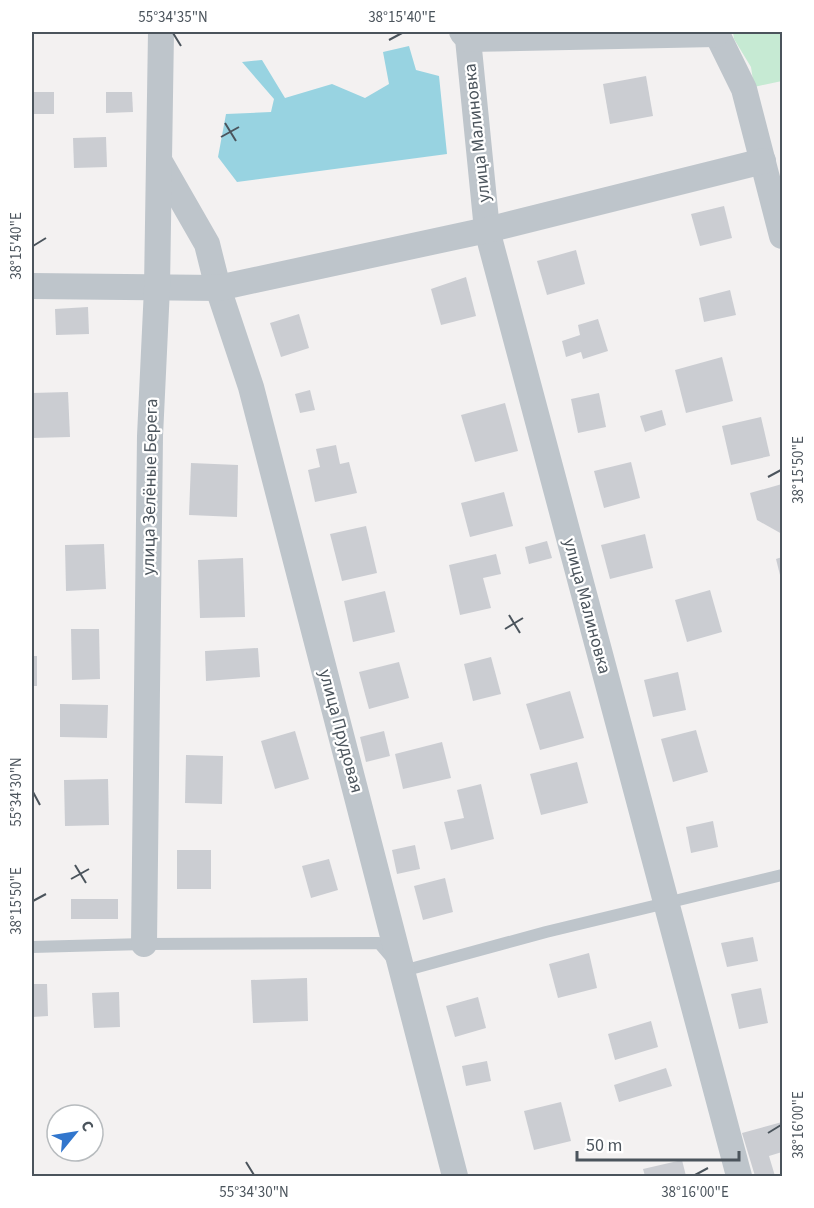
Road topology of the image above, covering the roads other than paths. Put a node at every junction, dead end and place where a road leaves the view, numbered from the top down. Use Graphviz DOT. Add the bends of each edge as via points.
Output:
graph roads {
  1 [pos="161,32"];
  2 [pos="716,33"];
  3 [pos="465,35"];
  4 [pos="763,161"];
  5 [pos="160,162"];
  6 [pos="487,230"];
  7 [pos="783,236"];
  8 [pos="32,286"];
  9 [pos="157,288"];
  10 [pos="218,288"];
  11 [pos="783,875"];
  12 [pos="667,903"];
  13 [pos="144,944"];
  14 [pos="32,947"];
  15 [pos="403,971"];
  16 [pos="454,1176"];
  17 [pos="739,1176"];
  1 -- 5 [label="street, улица Зелёные Берега"];
  2 -- 3 [label="street"];
  2 -- 4 [label="street" via="744,89"];
  3 -- 6 [label="street, улица Малиновка"];
  4 -- 6 [label="street"];
  4 -- 7 [label="street"];
  5 -- 9 [label="street, улица Зелёные Берега"];
  5 -- 10 [label="street, улица Прудовая" via="207,244"];
  6 -- 10 [label="street"];
  6 -- 12 [label="street, улица Малиновка"];
  8 -- 9 [label="street"];
  9 -- 10 [label="street"];
  9 -- 13 [label="street, улица Зелёные Берега" via="150,436"];
  10 -- 15 [label="street, улица Прудовая" via="251,387"];
  11 -- 12 [label="lane"];
  12 -- 15 [label="lane"];
  12 -- 17 [label="street, улица Малиновка"];
  13 -- 14 [label="lane"];
  13 -- 15 [label="lane" via="379,944"];
  15 -- 16 [label="street, улица Прудовая"];
}
